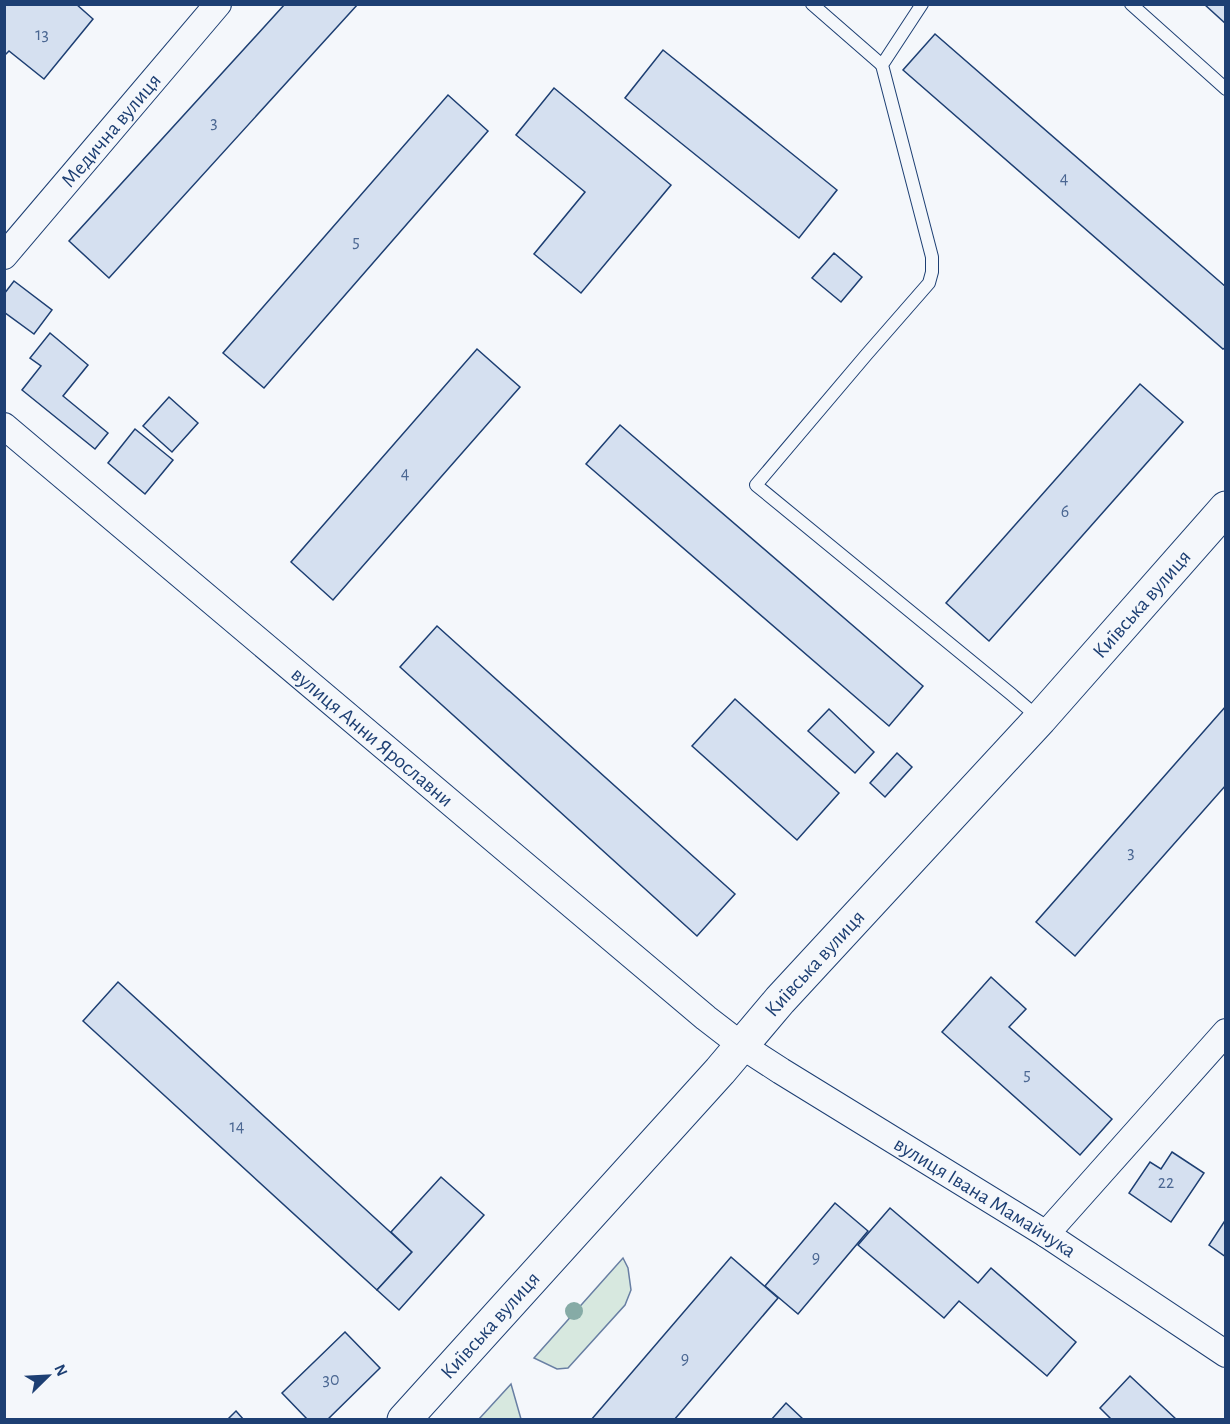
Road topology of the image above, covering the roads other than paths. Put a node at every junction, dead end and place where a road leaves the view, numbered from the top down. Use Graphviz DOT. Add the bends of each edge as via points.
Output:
graph roads {
  1 [pos="218,4"];
  2 [pos="812,4"];
  3 [pos="922,4"];
  4 [pos="1131,4"];
  5 [pos="882,65"];
  6 [pos="1226,88"];
  7 [pos="4,256"];
  8 [pos="4,426"];
  9 [pos="1226,508"];
  10 [pos="1040,719"];
  11 [pos="1226,1032"];
  12 [pos="741,1045"];
  13 [pos="1046,1234"];
  14 [pos="1226,1354"];
  15 [pos="404,1419"];
  1 -- 7 [label="street, Медична вулиця"];
  2 -- 5 [label="lane"];
  3 -- 5 [label="lane"];
  4 -- 6 [label="lane"];
  5 -- 10 [label="lane" via="932,257 929,283 756,485"];
  8 -- 12 [label="street, вулиця Анни Ярославни"];
  9 -- 10 [label="main road, Київська вулиця"];
  10 -- 12 [label="main road, Київська вулиця"];
  11 -- 13 [label="street"];
  12 -- 13 [label="street, вулиця Івана Мамайчука"];
  12 -- 15 [label="main road, Київська вулиця"];
  13 -- 14 [label="street, вулиця Івана Мамайчука"];
}
